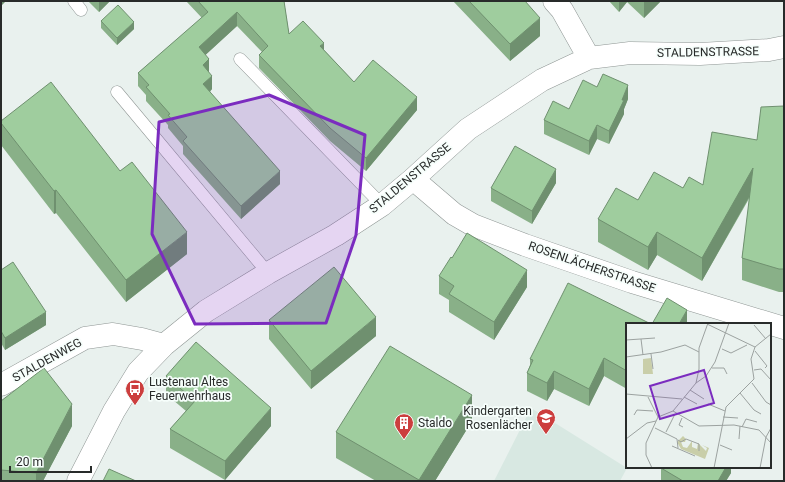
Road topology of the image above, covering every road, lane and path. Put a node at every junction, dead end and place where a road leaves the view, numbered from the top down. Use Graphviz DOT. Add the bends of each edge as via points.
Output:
graph roads {
  1 [pos="562,4"];
  2 [pos="784,47"];
  3 [pos="589,58"];
  4 [pos="240,59"];
  5 [pos="117,92"];
  6 [pos="413,179"];
  7 [pos="382,204"];
  8 [pos="268,273"];
  9 [pos="767,323"];
  10 [pos="771,324"];
  11 [pos="784,328"];
  12 [pos="164,345"];
  13 [pos="1,385"];
  14 [pos="78,481"];
  1 -- 3 [label="street"];
  2 -- 3 [label="street, STALDENSTRASSE" via="708,53 630,53"];
  3 -- 6 [label="street, STALDENSTRASSE" via="542,80 468,129"];
  4 -- 7 [label="lane"];
  5 -- 8 [label="lane"];
  6 -- 7 [label="street, STALDENSTRASSE"];
  6 -- 9 [label="street, ROSENLÄCHERSTRASSE" via="454,214 481,228 632,282"];
  7 -- 8 [label="street, STALDENSTRASSE" via="336,235"];
  8 -- 12 [label="street, STALDENSTRASSE" via="206,312"];
  10 -- 11 [label="street, ROSENLÄCHERSTRASSE"];
  12 -- 13 [label="street, STALDENWEG" via="113,334 85,338"];
  12 -- 14 [label="street, STALDENSTRASSE" via="138,372 114,411"];
}
